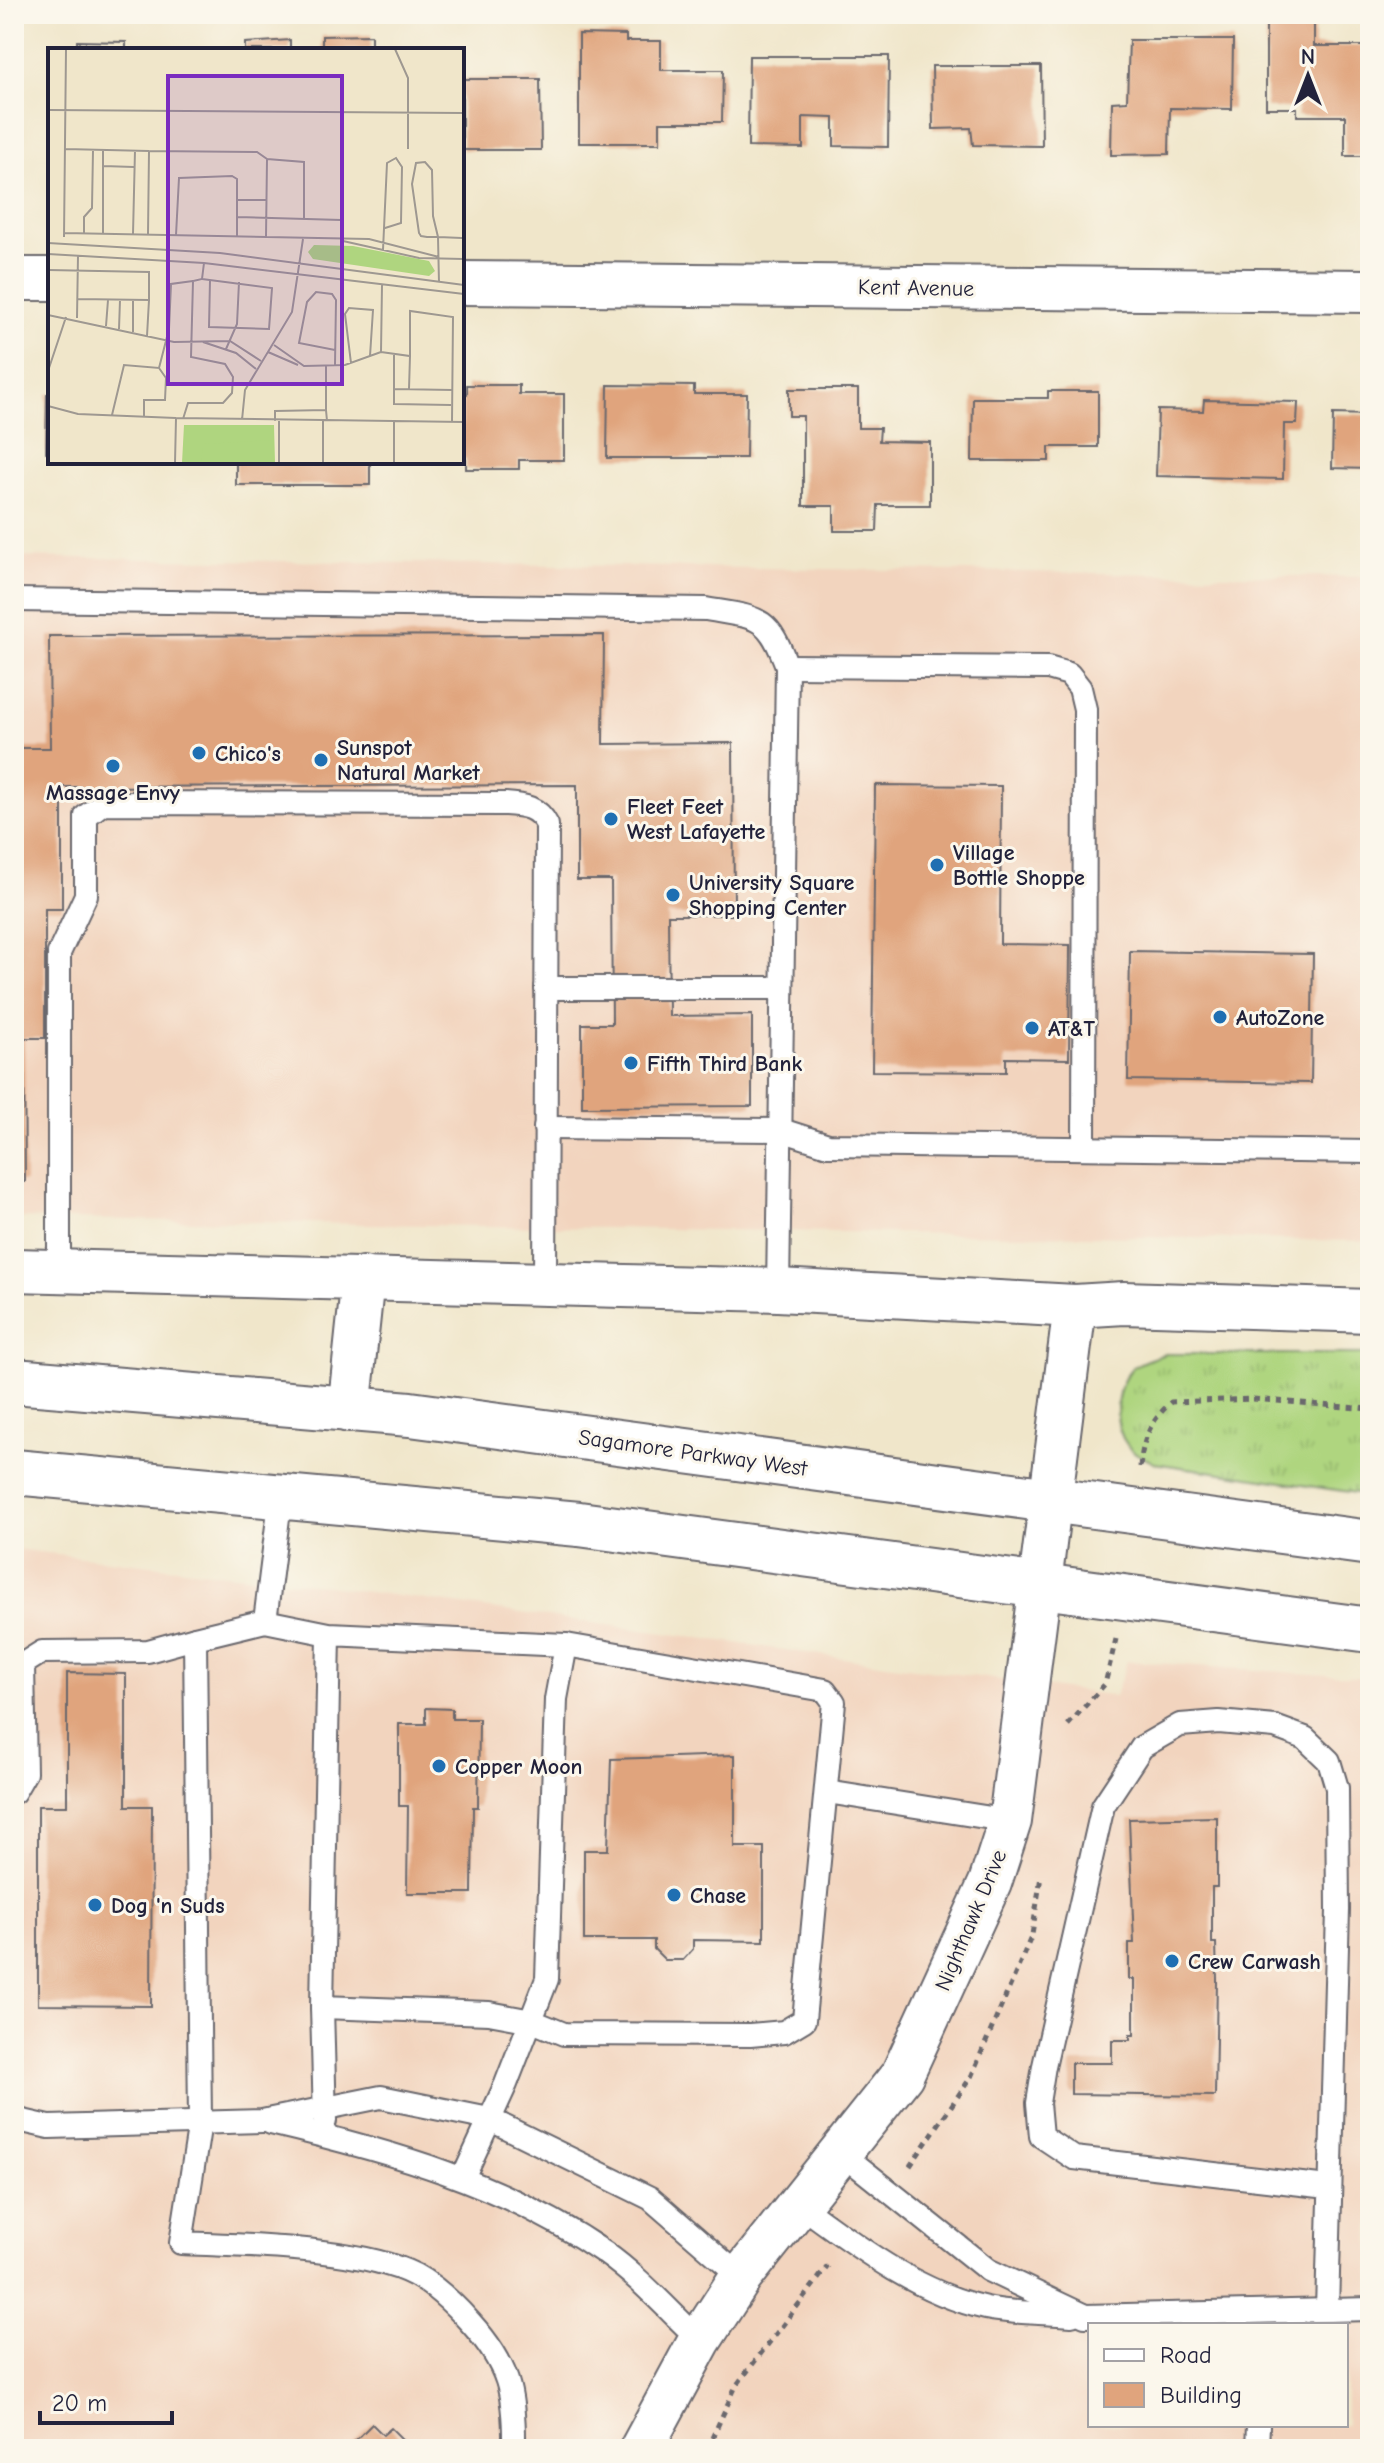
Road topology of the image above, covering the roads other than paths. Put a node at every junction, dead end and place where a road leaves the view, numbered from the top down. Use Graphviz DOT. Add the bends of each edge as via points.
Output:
graph roads {
  1 [pos="14,279"];
  2 [pos="48,279"];
  3 [pos="464,283"];
  4 [pos="1370,291"];
  5 [pos="14,600"];
  6 [pos="787,666"];
  7 [pos="546,988"];
  8 [pos="782,988"];
  9 [pos="545,1128"];
  10 [pos="781,1130"];
  11 [pos="1084,1148"];
  12 [pos="1370,1152"];
  13 [pos="14,1270"];
  14 [pos="59,1271"];
  15 [pos="363,1278"];
  16 [pos="545,1283"];
  17 [pos="778,1290"];
  18 [pos="1075,1306"];
  19 [pos="1370,1311"];
  20 [pos="14,1381"];
  21 [pos="349,1411"];
  22 [pos="14,1472"];
  23 [pos="281,1494"];
  24 [pos="1049,1499"];
  25 [pos="1370,1543"];
  26 [pos="1041,1587"];
  27 [pos="265,1621"];
  28 [pos="1370,1630"];
  29 [pos="329,1634"];
  30 [pos="195,1638"];
  31 [pos="566,1645"];
  32 [pos="14,1792"];
  33 [pos="827,1792"];
  34 [pos="1010,1821"];
  35 [pos="322,2007"];
  36 [pos="532,2021"];
  37 [pos="325,2108"];
  38 [pos="14,2119"];
  39 [pos="489,2119"];
  40 [pos="262,2121"];
  41 [pos="200,2122"];
  42 [pos="326,2136"];
  43 [pos="840,2152"];
  44 [pos="463,2178"];
  45 [pos="1328,2187"];
  46 [pos="799,2204"];
  47 [pos="741,2277"];
  48 [pos="1370,2309"];
  49 [pos="1327,2310"];
  50 [pos="1085,2316"];
  51 [pos="1259,2318"];
  52 [pos="700,2340"];
  53 [pos="1258,2427"];
  54 [pos="514,2449"];
  55 [pos="641,2449"];
  56 [pos="1257,2449"];
  1 -- 2 [label="street"];
  3 -- 4 [label="street, Kent Avenue"];
  5 -- 6 [label="lane" via="706,609 749,616 774,632"];
  6 -- 8 [label="lane"];
  6 -- 11 [label="lane" via="1048,668 1069,674 1080,688 1085,709"];
  7 -- 8 [label="lane"];
  7 -- 9 [label="lane"];
  7 -- 14 [label="lane" via="547,825 541,813 524,805 103,803 86,816 86,895 59,953"];
  8 -- 10 [label="lane"];
  9 -- 10 [label="lane"];
  9 -- 16 [label="lane"];
  10 -- 11 [label="lane" via="828,1145"];
  10 -- 17 [label="lane"];
  11 -- 12 [label="lane"];
  13 -- 14 [label="street"];
  14 -- 15 [label="street"];
  15 -- 16 [label="street"];
  15 -- 21 [label="street"];
  16 -- 17 [label="street"];
  17 -- 18 [label="street"];
  18 -- 19 [label="street"];
  18 -- 24 [label="street, Nighthawk Drive"];
  20 -- 21 [label="highway, Sagamore Parkway West"];
  21 -- 24 [label="highway, Sagamore Parkway West" via="410,1414"];
  22 -- 23 [label="highway"];
  23 -- 26 [label="highway" via="579,1524"];
  23 -- 27 [label="lane"];
  24 -- 25 [label="highway, Sagamore Parkway West"];
  24 -- 26 [label="street, Nighthawk Drive"];
  26 -- 28 [label="highway"];
  26 -- 34 [label="street, Nighthawk Drive"];
  27 -- 29 [label="lane"];
  27 -- 30 [label="lane"];
  29 -- 31 [label="lane"];
  29 -- 35 [label="lane"];
  30 -- 32 [label="lane" via="148,1651 31,1656 23,1664 25,1773"];
  30 -- 41 [label="lane"];
  31 -- 33 [label="lane" via="825,1690 834,1702"];
  31 -- 36 [label="lane" via="556,1699 547,1979"];
  33 -- 34 [label="lane"];
  33 -- 36 [label="lane" via="804,2020 784,2032 750,2035 564,2034"];
  34 -- 43 [label="street, Nighthawk Drive" via="990,1883 902,2075"];
  35 -- 36 [label="lane" via="475,2012"];
  35 -- 37 [label="lane"];
  36 -- 39 [label="lane"];
  37 -- 39 [label="lane" via="381,2097"];
  37 -- 40 [label="lane"];
  37 -- 42 [label="lane"];
  38 -- 41 [label="lane" via="49,2127"];
  39 -- 44 [label="lane"];
  39 -- 47 [label="lane" via="650,2198"];
  40 -- 41 [label="lane"];
  40 -- 42 [label="lane"];
  41 -- 54 [label="lane" via="181,2243 348,2256 414,2274 448,2299 495,2349 515,2403"];
  42 -- 44 [label="lane"];
  43 -- 46 [label="street, Nighthawk Drive"];
  43 -- 50 [label="lane" via="988,2270"];
  44 -- 52 [label="lane" via="542,2213 608,2255"];
  45 -- 45 [label="lane" via="1338,1910 1337,1788 1329,1761 1305,1738 1275,1727 1180,1725 1142,1747 1103,1806 1044,2066 1038,2103 1041,2136 1074,2158"];
  45 -- 49 [label="lane"];
  46 -- 47 [label="street, Nighthawk Drive"];
  46 -- 50 [label="lane" via="931,2290 987,2308"];
  47 -- 52 [label="street, Nighthawk Drive"];
  48 -- 49 [label="lane"];
  49 -- 51 [label="lane"];
  50 -- 51 [label="lane"];
  52 -- 55 [label="street, Nighthawk Drive"];
  53 -- 56 [label="lane"];
}
